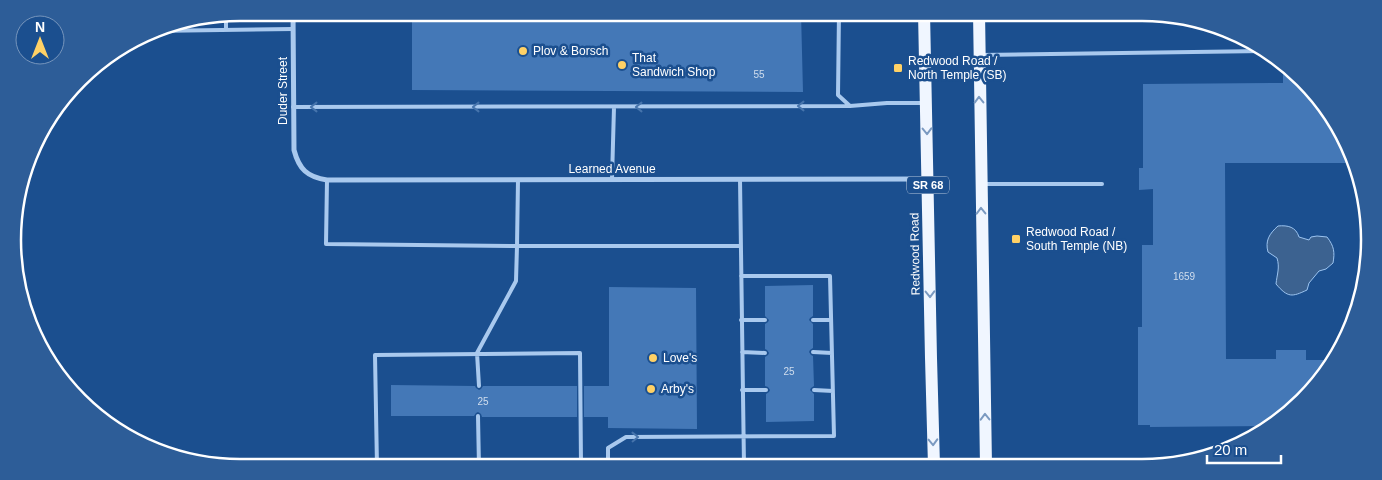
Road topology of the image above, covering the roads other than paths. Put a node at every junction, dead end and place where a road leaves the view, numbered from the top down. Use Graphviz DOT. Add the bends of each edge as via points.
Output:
graph roads {
  1 [pos="293,21"];
  2 [pos="839,21"];
  3 [pos="924,21"];
  4 [pos="979,21"];
  5 [pos="226,22"];
  6 [pos="293,29"];
  7 [pos="180,30"];
  8 [pos="226,30"];
  9 [pos="1251,51"];
  10 [pos="979,56"];
  11 [pos="926,104"];
  12 [pos="850,106"];
  13 [pos="293,107"];
  14 [pos="614,107"];
  15 [pos="301,167"];
  16 [pos="612,179"];
  17 [pos="740,179"];
  18 [pos="928,179"];
  19 [pos="327,180"];
  20 [pos="518,180"];
  21 [pos="980,184"];
  22 [pos="1102,184"];
  23 [pos="517,246"];
  24 [pos="740,246"];
  25 [pos="741,276"];
  26 [pos="741,320"];
  27 [pos="765,320"];
  28 [pos="813,320"];
  29 [pos="830,320"];
  30 [pos="742,352"];
  31 [pos="814,352"];
  32 [pos="476,353"];
  33 [pos="765,353"];
  34 [pos="832,353"];
  35 [pos="479,386"];
  36 [pos="742,390"];
  37 [pos="766,390"];
  38 [pos="814,390"];
  39 [pos="833,391"];
  40 [pos="478,416"];
  41 [pos="743,436"];
  42 [pos="377,459"];
  43 [pos="479,459"];
  44 [pos="581,459"];
  45 [pos="608,459"];
  46 [pos="744,459"];
  47 [pos="934,459"];
  48 [pos="986,459"];
  1 -- 6 [label="street, Duder Street"];
  2 -- 12 [label="lane" via="838,95"];
  3 -- 11 [label="main road, Redwood Road / SR 68"];
  4 -- 10 [label="main road"];
  5 -- 8 [label="lane"];
  6 -- 8 [label="lane"];
  6 -- 13 [label="street, Duder Street"];
  7 -- 8 [label="lane"];
  9 -- 10 [label="lane"];
  21 -- 10 [label="main road, one-way"];
  11 -- 12 [label="lane"];
  11 -- 18 [label="main road, Redwood Road / SR 68, one-way"];
  12 -- 14 [label="lane, one-way"];
  14 -- 13 [label="lane, one-way"];
  13 -- 15 [label="street, Duder Street" via="294,150"];
  14 -- 16 [label="lane"];
  15 -- 19 [label="street, Learned Avenue" via="317,178"];
  16 -- 17 [label="street, Learned Avenue"];
  16 -- 20 [label="street, Learned Avenue"];
  17 -- 18 [label="street, Learned Avenue"];
  17 -- 24 [label="lane"];
  18 -- 47 [label="main road, Redwood Road / SR 68, one-way"];
  19 -- 20 [label="street, Learned Avenue"];
  19 -- 23 [label="lane" via="326,244"];
  20 -- 23 [label="lane"];
  21 -- 22 [label="lane"];
  48 -- 21 [label="main road, one-way"];
  23 -- 24 [label="lane"];
  23 -- 32 [label="lane" via="516,280"];
  24 -- 25 [label="lane"];
  25 -- 26 [label="lane"];
  25 -- 29 [label="lane" via="830,276"];
  26 -- 27 [label="lane"];
  26 -- 30 [label="lane"];
  28 -- 29 [label="lane"];
  29 -- 34 [label="lane"];
  30 -- 33 [label="lane"];
  30 -- 36 [label="lane"];
  31 -- 34 [label="lane"];
  32 -- 35 [label="lane"];
  32 -- 42 [label="lane" via="375,355"];
  32 -- 44 [label="lane" via="580,353"];
  34 -- 39 [label="lane"];
  36 -- 37 [label="lane"];
  36 -- 41 [label="lane"];
  38 -- 39 [label="lane"];
  39 -- 41 [label="lane" via="834,436"];
  40 -- 43 [label="lane"];
  45 -- 41 [label="lane, one-way" via="608,448 626,437"];
  41 -- 46 [label="lane"];
}
